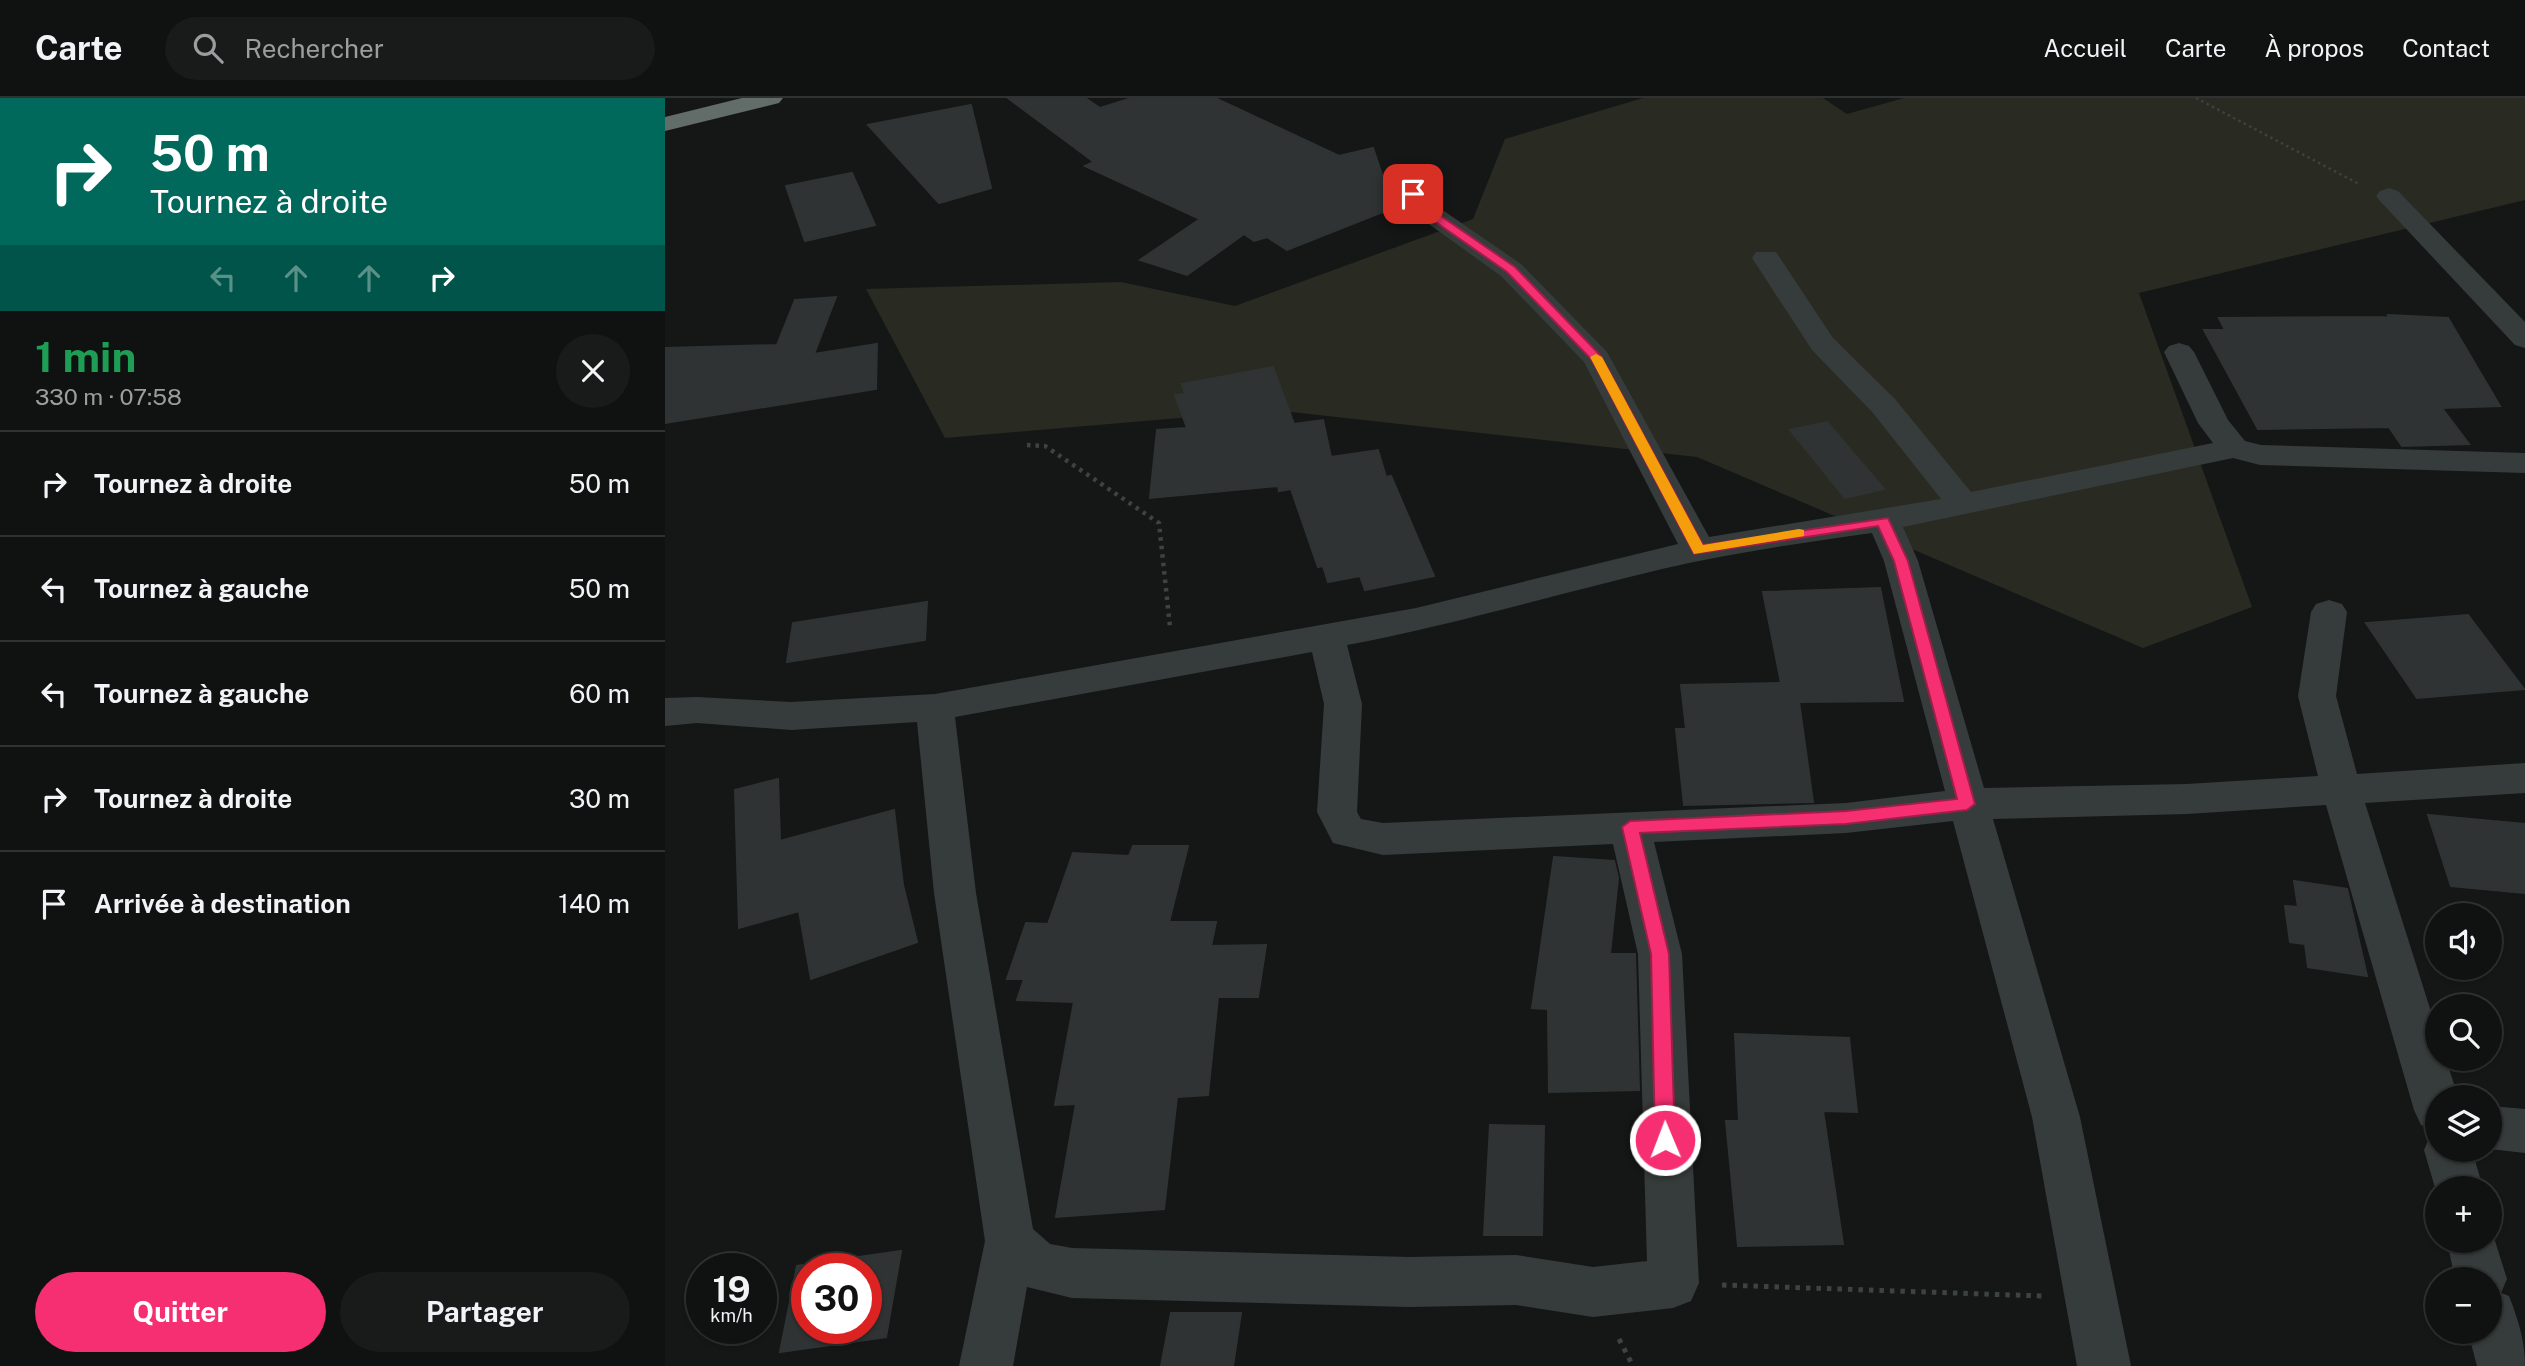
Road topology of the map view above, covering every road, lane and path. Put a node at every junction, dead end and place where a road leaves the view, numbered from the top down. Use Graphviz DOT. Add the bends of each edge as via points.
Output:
graph roads {
  1 [pos="771,98"];
  2 [pos="2196,98"];
  3 [pos="665,124"];
  4 [pos="1405,181"];
  5 [pos="2389,196"];
  6 [pos="1766,258"];
  7 [pos="2525,339"];
  8 [pos="2179,352"];
  9 [pos="1027,445"];
  10 [pos="2234,448"];
  11 [pos="2525,464"];
  12 [pos="1963,504"];
  13 [pos="1883,521"];
  14 [pos="1699,551"];
  15 [pos="2329,612"];
  16 [pos="1327,639"];
  17 [pos="1174,666"];
  18 [pos="935,707"];
  19 [pos="665,712"];
  20 [pos="2525,778"];
  21 [pos="2341,790"];
  22 [pos="1967,804"];
  23 [pos="1630,827"];
  24 [pos="2430,1085"];
  25 [pos="2502,1128"];
  26 [pos="2525,1131"];
  27 [pos="1010,1241"];
  28 [pos="1673,1283"];
  29 [pos="2088,1298"];
  30 [pos="2498,1344"];
  31 [pos="986,1366"];
  32 [pos="2103,1366"];
  33 [pos="2504,1366"];
  1 -- 3 [label="highway"];
  2 -- 5 [label="path" via="2330,173"];
  4 -- 14 [label="street" via="1421,207 1511,270 1597,358"];
  5 -- 7 [label="street"];
  6 -- 12 [label="street" via="1822,344 1884,407"];
  8 -- 10 [label="street" via="2214,423"];
  9 -- 17 [label="path" via="1045,446 1159,523"];
  10 -- 11 [label="street" via="2260,455"];
  10 -- 12 [label="street"];
  12 -- 13 [label="street"];
  13 -- 14 [label="street"];
  13 -- 22 [label="street" via="1901,561"];
  14 -- 16 [label="street"];
  15 -- 21 [label="street" via="2317,696"];
  16 -- 17 [label="street"];
  16 -- 23 [label="street" via="1343,704 1337,812 1347,832 1383,839"];
  17 -- 18 [label="street"];
  18 -- 19 [label="street" via="791,716"];
  18 -- 27 [label="street" via="955,893"];
  20 -- 21 [label="street"];
  21 -- 22 [label="street"];
  21 -- 24 [label="street"];
  22 -- 23 [label="street" via="1846,817"];
  22 -- 29 [label="street" via="2056,1117"];
  23 -- 28 [label="street" via="1660,954"];
  25 -- 26 [label="street"];
  27 -- 28 [label="street" via="1037,1266 1072,1273 1409,1282 1516,1280 1593,1292"];
  27 -- 31 [label="street"];
  28 -- 29 [label="path"];
  29 -- 32 [label="street"];
  30 -- 33 [label="street"];
}
